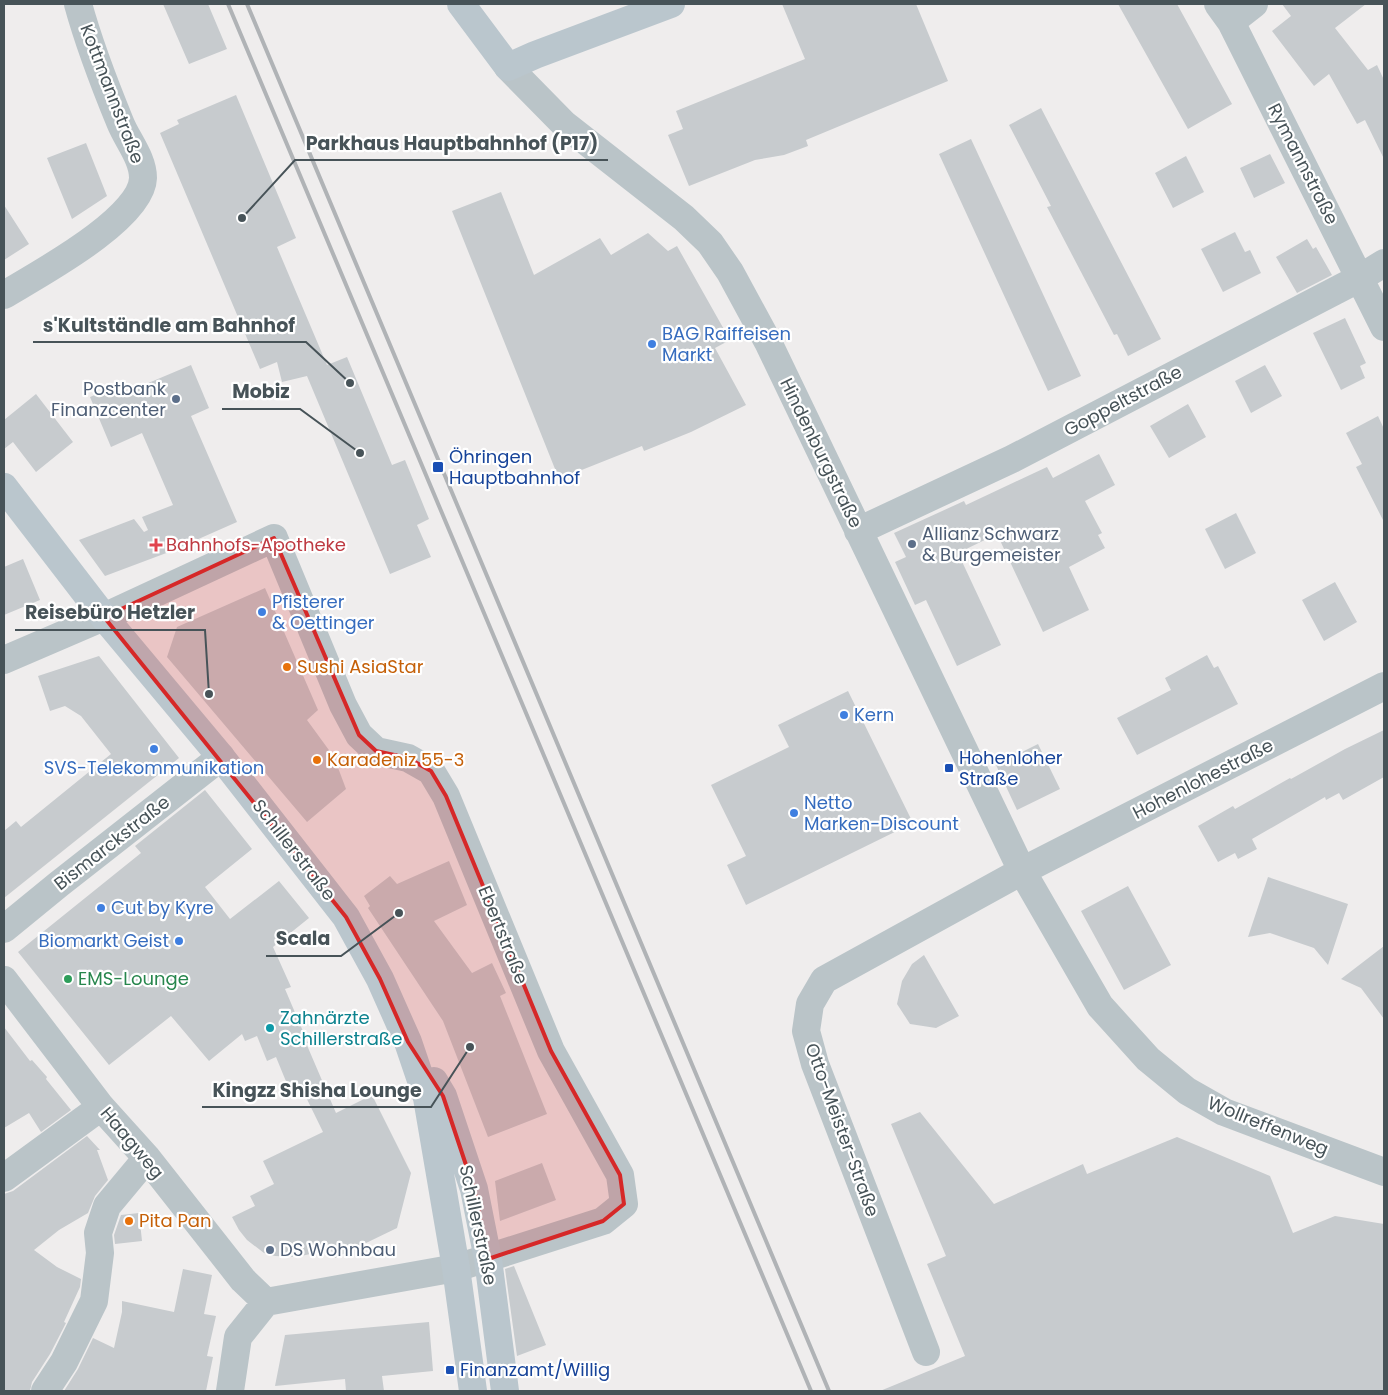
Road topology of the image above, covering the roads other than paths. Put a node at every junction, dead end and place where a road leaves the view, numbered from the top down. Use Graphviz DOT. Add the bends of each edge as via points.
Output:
graph roads {
  1 [pos="78,4"];
  2 [pos="461,4"];
  3 [pos="671,4"];
  4 [pos="1254,4"];
  5 [pos="1224,13"];
  6 [pos="508,67"];
  7 [pos="1384,263"];
  8 [pos="1360,278"];
  9 [pos="4,295"];
  10 [pos="1384,327"];
  11 [pos="4,487"];
  12 [pos="858,531"];
  13 [pos="104,617"];
  14 [pos="4,660"];
  15 [pos="1384,686"];
  16 [pos="221,758"];
  17 [pos="1022,872"];
  18 [pos="4,929"];
  19 [pos="4,980"];
  20 [pos="408,1042"];
  21 [pos="101,1107"];
  22 [pos="147,1158"];
  23 [pos="1384,1172"];
  24 [pos="4,1178"];
  25 [pos="488,1259"];
  26 [pos="456,1268"];
  27 [pos="266,1302"];
  28 [pos="926,1352"];
  29 [pos="45,1391"];
  30 [pos="230,1391"];
  31 [pos="473,1391"];
  32 [pos="505,1391"];
  1 -- 9 [label="street, Kottmannstraße" via="91,49 138,159 143,178 139,194 123,216 103,233"];
  2 -- 6 [label="main road, Hindenburgstraße"];
  3 -- 6 [label="main road"];
  4 -- 5 [label="street"];
  5 -- 8 [label="street, Rymannstraße"];
  6 -- 12 [label="street, Hindenburgstraße" via="564,124 684,218 710,243 730,272 768,342"];
  7 -- 8 [label="street, Goppeltstraße"];
  8 -- 10 [label="street, Rymannstraße"];
  8 -- 12 [label="street, Goppeltstraße" via="1012,459"];
  11 -- 13 [label="main road, Schillerstraße"];
  12 -- 17 [label="street, Hindenburgstraße"];
  13 -- 14 [label="street"];
  13 -- 16 [label="main road, Schillerstraße"];
  13 -- 25 [label="street, Ebertstraße" via="274,538 343,705 359,735 376,751 408,758 431,771 446,796 551,1051 620,1175 624,1204 603,1221"];
  15 -- 17 [label="street, Hohenlohestraße"];
  16 -- 18 [label="street, Bismarckstraße"];
  16 -- 20 [label="main road, Schillerstraße" via="346,917 380,978"];
  17 -- 23 [label="street, Wollreffenweg" via="1100,1006 1148,1059 1187,1091 1224,1112"];
  17 -- 28 [label="street, Otto-Meister-Straße" via="824,980 809,1007 806,1031 815,1064"];
  19 -- 21 [label="street, Haagweg"];
  20 -- 25 [label="main road, Schillerstraße" via="444,1096 474,1189"];
  20 -- 26 [label="main road, Schillerstraße" via="427,1098"];
  21 -- 22 [label="street, Haagweg"];
  21 -- 24 [label="street"];
  22 -- 27 [label="street, Haagweg" via="243,1280"];
  22 -- 29 [label="street" via="106,1206 98,1233 100,1253 94,1301 64,1362"];
  25 -- 26 [label="street, Ebertstraße"];
  25 -- 32 [label="main road, Schillerstraße"];
  26 -- 27 [label="street"];
  26 -- 31 [label="main road, Schillerstraße"];
  27 -- 30 [label="street" via="238,1337"];
}
